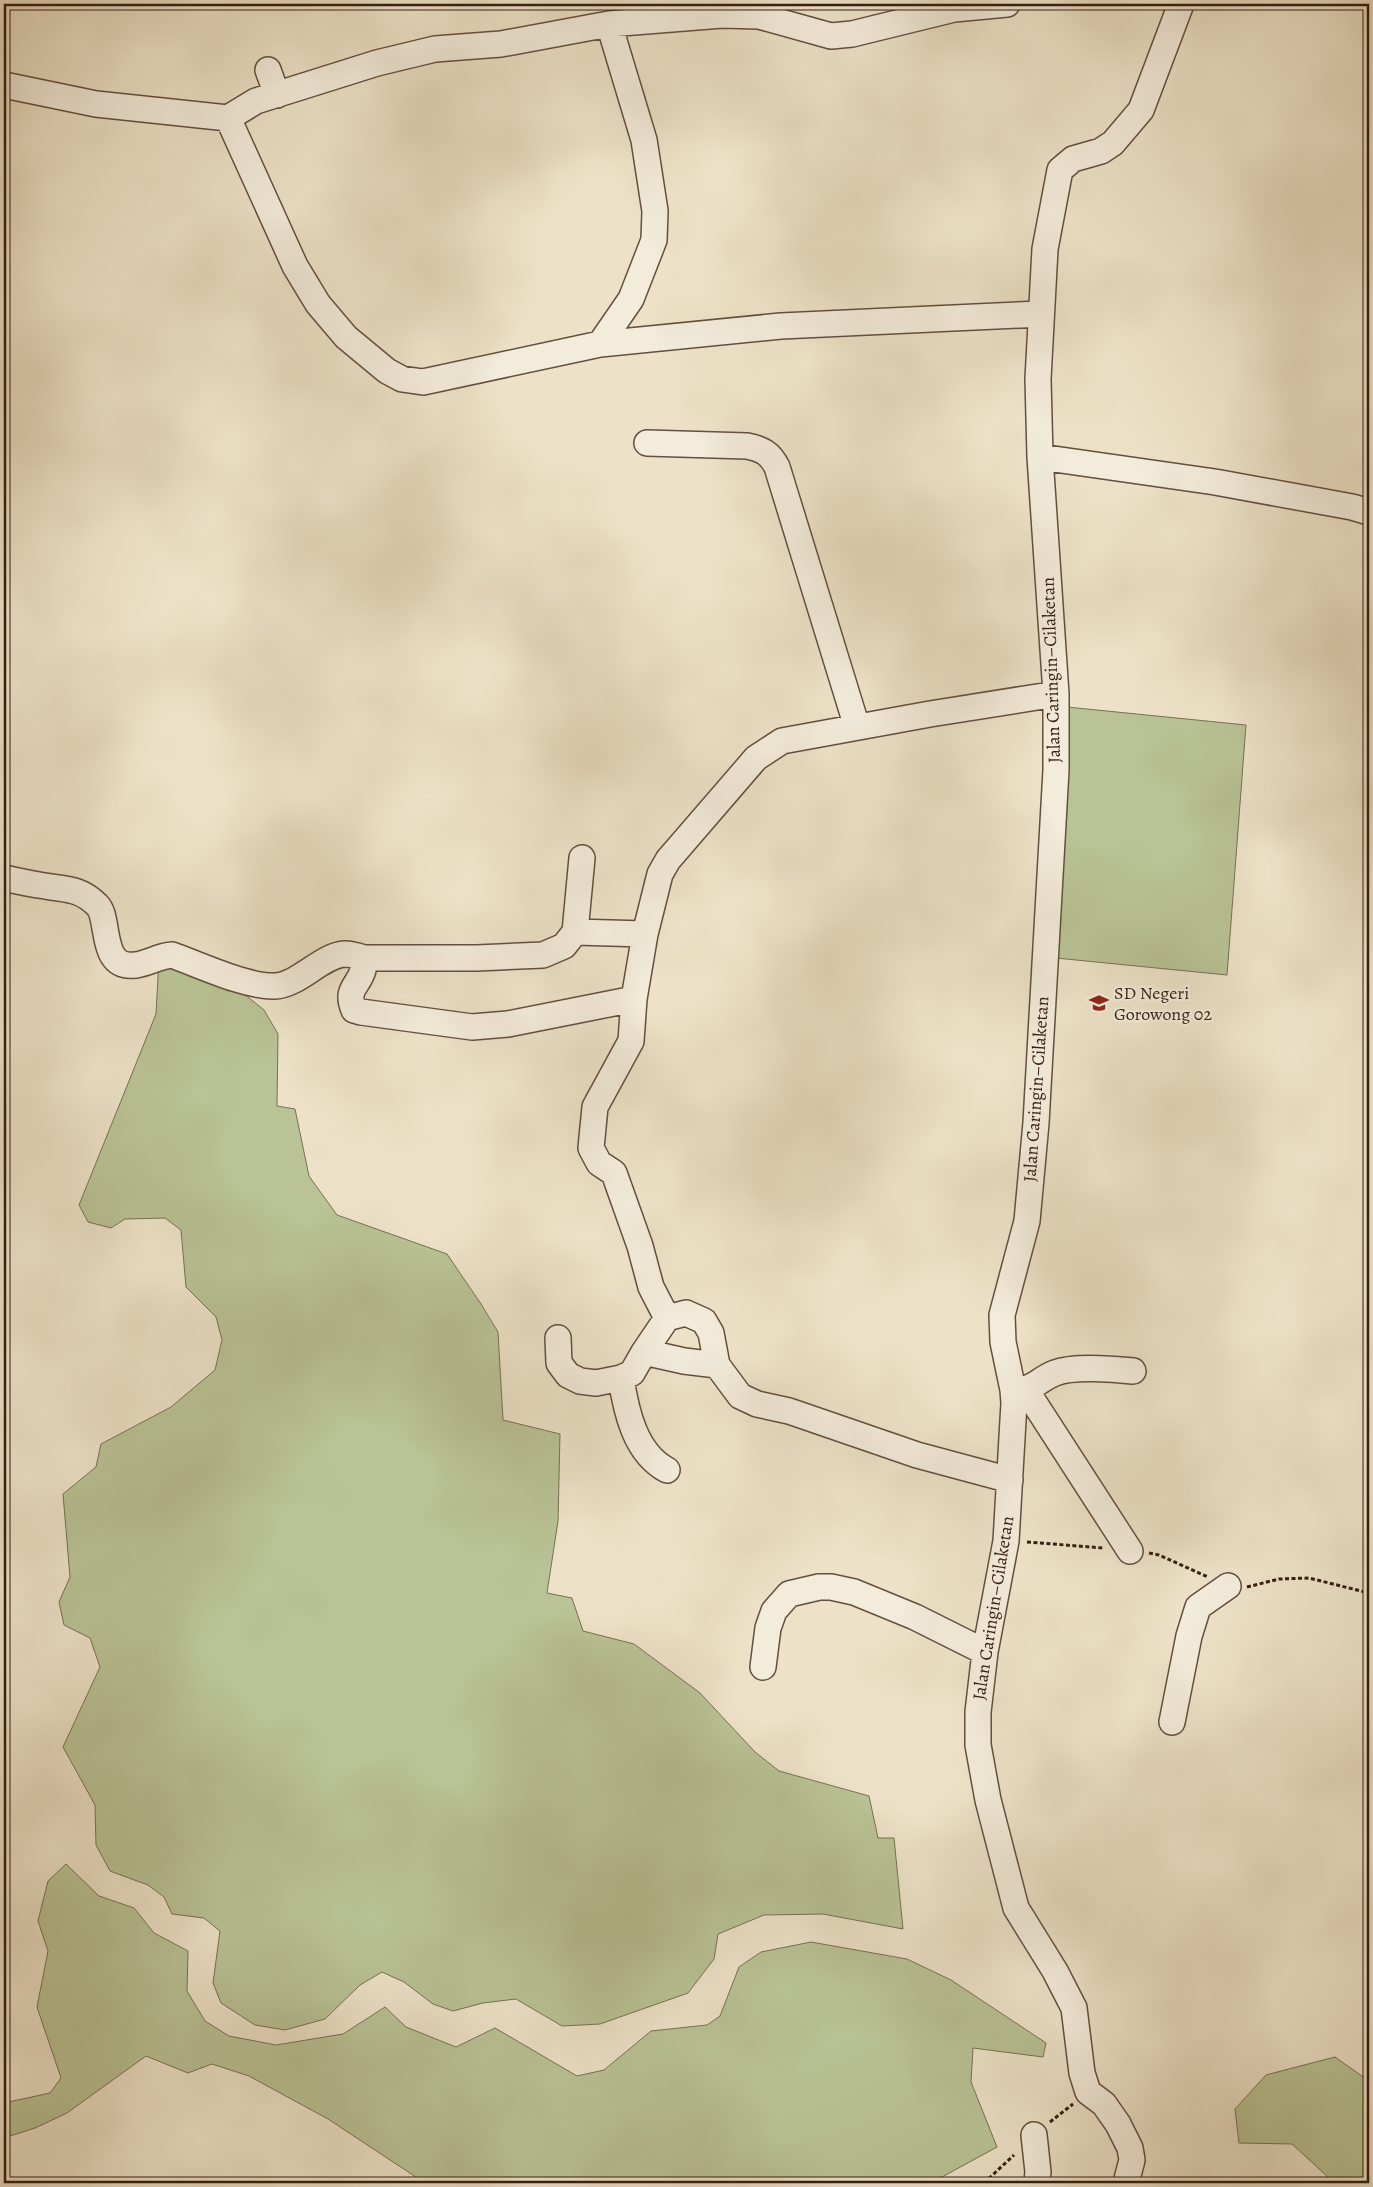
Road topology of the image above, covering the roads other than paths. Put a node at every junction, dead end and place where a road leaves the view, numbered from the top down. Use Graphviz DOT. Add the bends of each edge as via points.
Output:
graph roads {
  1 [pos="1007,4"];
  2 [pos="1175,5"];
  3 [pos="724,9"];
  4 [pos="609,24"];
  5 [pos="268,70"];
  6 [pos="4,85"];
  7 [pos="277,95"];
  8 [pos="228,118"];
  9 [pos="1040,314"];
  10 [pos="600,344"];
  11 [pos="646,443"];
  12 [pos="1040,457"];
  13 [pos="1369,512"];
  14 [pos="1056,694"];
  15 [pos="857,727"];
  16 [pos="582,858"];
  17 [pos="4,878"];
  18 [pos="575,932"];
  19 [pos="645,934"];
  20 [pos="364,958"];
  21 [pos="634,999"];
  22 [pos="667,1318"];
  23 [pos="558,1338"];
  24 [pos="644,1352"];
  25 [pos="717,1365"];
  26 [pos="1133,1371"];
  27 [pos="621,1378"];
  28 [pos="1019,1390"];
  29 [pos="667,1470"];
  30 [pos="1010,1480"];
  31 [pos="1130,1551"];
  32 [pos="1228,1586"];
  33 [pos="985,1652"];
  34 [pos="763,1667"];
  35 [pos="1172,1722"];
  36 [pos="1034,2135"];
  37 [pos="1037,2183"];
  38 [pos="1126,2183"];
  1 -- 3 [label="street" via="954,9 852,34 831,36"];
  2 -- 9 [label="street, Jalan Caringin–Cilaketan" via="1141,110 1113,143 1100,151 1073,159 1060,170 1045,249"];
  3 -- 4 [label="street"];
  4 -- 7 [label="street" via="501,44 435,49 376,63"];
  4 -- 10 [label="street" via="644,140 655,211 654,240 631,299"];
  5 -- 7 [label="street"];
  6 -- 8 [label="street" via="96,104"];
  7 -- 8 [label="street" via="256,101"];
  8 -- 10 [label="street" via="295,266 318,304 346,337 387,370 402,378 423,382"];
  9 -- 10 [label="street" via="781,326"];
  9 -- 12 [label="street, Jalan Caringin–Cilaketan"];
  11 -- 15 [label="street" via="747,446 761,449 772,457"];
  12 -- 13 [label="street" via="1215,482 1352,506"];
  12 -- 14 [label="street, Jalan Caringin–Cilaketan"];
  14 -- 15 [label="street"];
  14 -- 28 [label="street, Jalan Caringin–Cilaketan" via="1056,770 1036,1124 1027,1221 1002,1315 1002,1342"];
  15 -- 19 [label="street" via="782,741 756,758 668,860 660,874"];
  16 -- 18 [label="street"];
  17 -- 20 [label="street" via="72,889 86,896 99,907 108,947 124,964 137,965 172,954 246,981 276,986 336,956 345,954"];
  18 -- 19 [label="street"];
  18 -- 20 [label="street" via="564,946 543,955"];
  19 -- 21 [label="street"];
  20 -- 21 [label="street" via="363,970 349,999 354,1010 361,1012 472,1026 508,1024"];
  21 -- 22 [label="street" via="631,1041 595,1107 592,1148 599,1163 614,1173 651,1287"];
  22 -- 24 [label="street"];
  22 -- 25 [label="street" via="686,1313 704,1321 711,1333"];
  23 -- 27 [label="street" via="559,1363 568,1375 596,1383"];
  24 -- 25 [label="street"];
  24 -- 27 [label="street" via="632,1373"];
  25 -- 30 [label="street" via="740,1396 757,1404 789,1411 917,1455"];
  26 -- 28 [label="street" via="1101,1368 1056,1372"];
  27 -- 29 [label="street" via="628,1417 654,1464"];
  28 -- 30 [label="street, Jalan Caringin–Cilaketan"];
  28 -- 31 [label="street"];
  30 -- 33 [label="street, Jalan Caringin–Cilaketan" via="1006,1541"];
  32 -- 35 [label="street" via="1198,1607"];
  33 -- 34 [label="street" via="915,1617 854,1592 819,1586 789,1594 774,1611 768,1628"];
  33 -- 38 [label="street, Jalan Caringin–Cilaketan" via="978,1745 988,1800 1016,1908 1074,2008 1082,2073 1088,2092 1104,2104 1130,2148 1132,2160"];
  36 -- 37 [label="street"];
}
